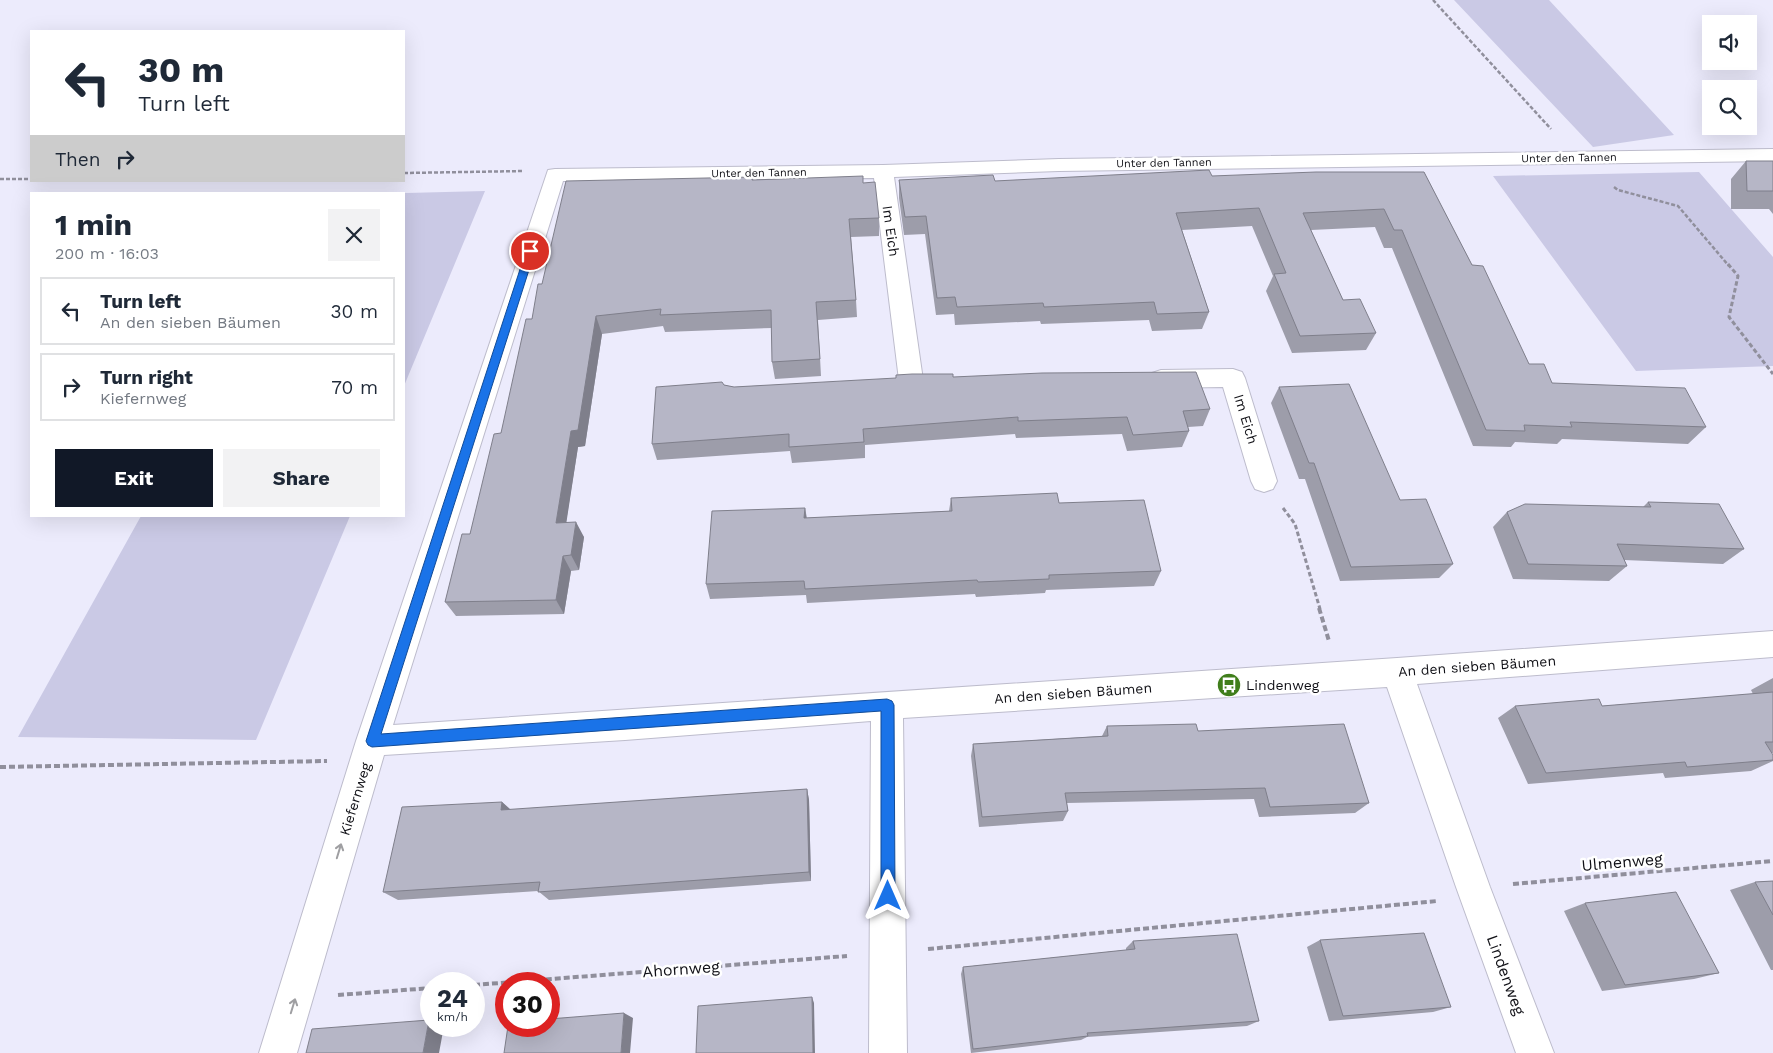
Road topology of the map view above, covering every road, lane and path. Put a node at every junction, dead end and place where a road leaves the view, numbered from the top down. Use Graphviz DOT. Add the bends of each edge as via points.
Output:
graph roads {
  1 [pos="1433,0"];
  2 [pos="1773,155"];
  3 [pos="1574,157"];
  4 [pos="883,171"];
  5 [pos="405,173"];
  6 [pos="554,175"];
  7 [pos="30,178"];
  8 [pos="0,179"];
  9 [pos="1773,374"];
  10 [pos="1136,379"];
  11 [pos="911,380"];
  12 [pos="1264,481"];
  13 [pos="1773,644"];
  14 [pos="1397,672"];
  15 [pos="1339,676"];
  16 [pos="887,705"];
  17 [pos="369,751"];
  18 [pos="0,767"];
  19 [pos="1773,861"];
  20 [pos="1475,892"];
  21 [pos="888,953"];
  22 [pos="485,984"];
  23 [pos="420,989"];
  24 [pos="295,998"];
  25 [pos="278,1053"];
  26 [pos="888,1053"];
  27 [pos="1535,1053"];
  1 -- 3 [label="path" via="1538,112"];
  2 -- 3 [label="street, Unter den Tannen"];
  3 -- 4 [label="street, Unter den Tannen" via="1059,164"];
  3 -- 9 [label="path" via="1618,190 1678,206 1738,276 1729,317"];
  4 -- 6 [label="street, Unter den Tannen"];
  4 -- 11 [label="street, Im Eich"];
  5 -- 6 [label="path" via="530,171"];
  6 -- 17 [label="street, Kiefernweg"];
  7 -- 8 [label="path"];
  10 -- 12 [label="street, Im Eich" via="1233,378"];
  12 -- 15 [label="path" via="1294,524"];
  13 -- 14 [label="street, An den sieben Bäumen"];
  14 -- 15 [label="street, An den sieben Bäumen"];
  14 -- 20 [label="street, Lindenweg"];
  15 -- 16 [label="street, An den sieben Bäumen"];
  16 -- 17 [label="street, An den sieben Bäumen"];
  16 -- 21 [label="street"];
  17 -- 18 [label="path"];
  24 -- 17 [label="street, Kiefernweg, one-way"];
  19 -- 20 [label="path, Ulmenweg"];
  20 -- 21 [label="path"];
  20 -- 27 [label="street, Lindenweg"];
  21 -- 22 [label="path, Ahornweg"];
  21 -- 26 [label="street"];
  23 -- 24 [label="path"];
  25 -- 24 [label="street, Kiefernweg, one-way"];
}
